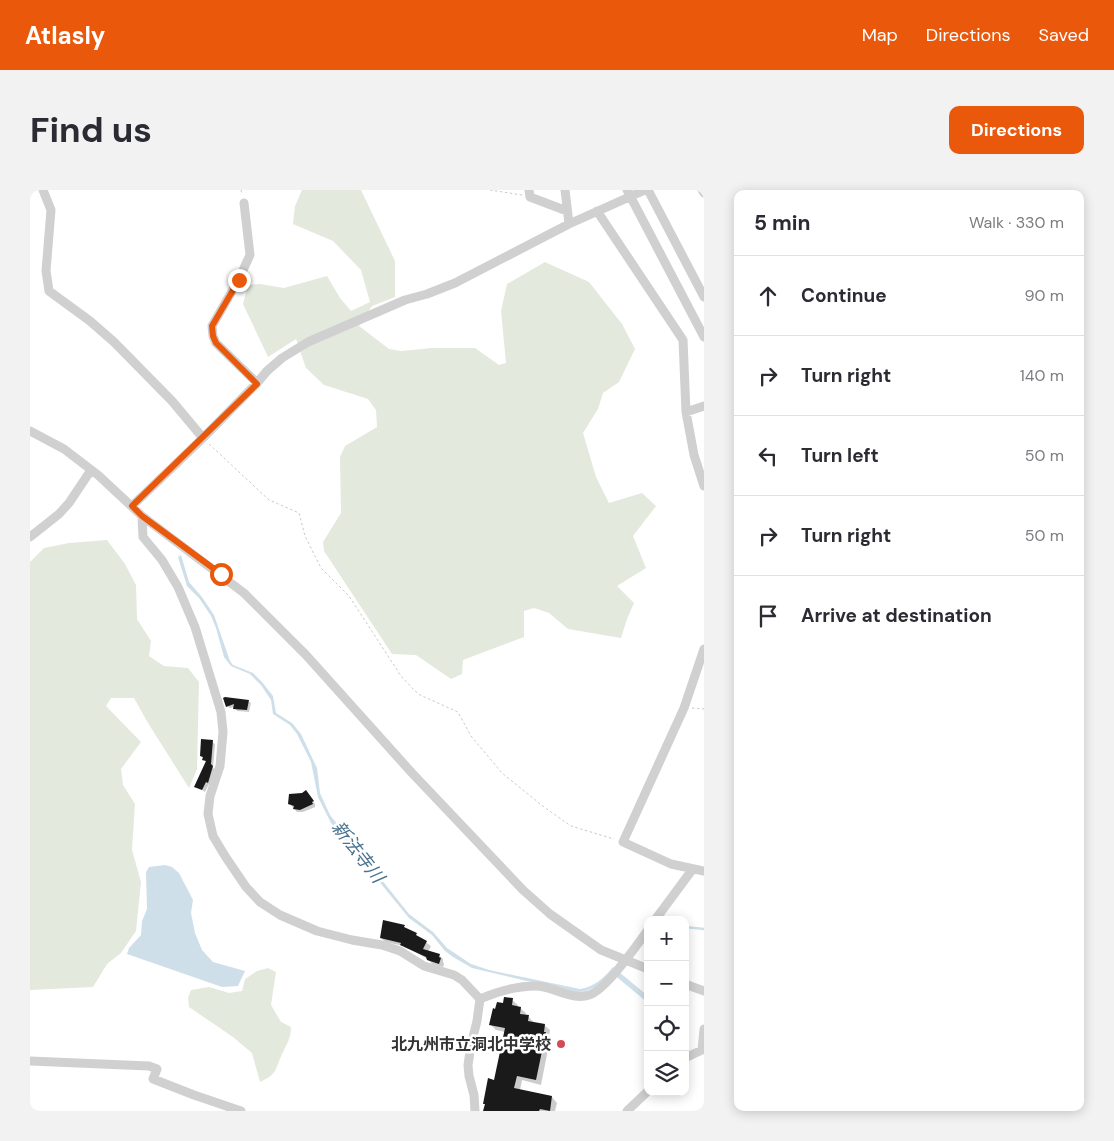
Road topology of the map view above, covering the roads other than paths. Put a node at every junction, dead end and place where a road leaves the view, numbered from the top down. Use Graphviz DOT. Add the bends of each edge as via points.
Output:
graph roads {
  1 [pos="43,190"];
  2 [pos="565,190"];
  3 [pos="647,190"];
  4 [pos="702,190"];
  5 [pos="529,193"];
  6 [pos="629,193"];
  7 [pos="704,193"];
  8 [pos="244,203"];
  9 [pos="567,211"];
  10 [pos="597,211"];
  11 [pos="569,224"];
  12 [pos="704,297"];
  13 [pos="704,337"];
  14 [pos="257,384"];
  15 [pos="704,406"];
  16 [pos="686,412"];
  17 [pos="30,431"];
  18 [pos="202,438"];
  19 [pos="91,470"];
  20 [pos="704,486"];
  21 [pos="132,506"];
  22 [pos="142,516"];
  23 [pos="30,537"];
  24 [pos="704,649"];
  25 [pos="692,870"];
  26 [pos="704,871"];
  27 [pos="658,916"];
  28 [pos="644,935"];
  29 [pos="626,960"];
  30 [pos="644,967"];
  31 [pos="689,985"];
  32 [pos="704,991"];
  33 [pos="480,999"];
  34 [pos="704,1029"];
  35 [pos="689,1056"];
  36 [pos="30,1062"];
  37 [pos="644,1095"];
  38 [pos="241,1111"];
  39 [pos="475,1111"];
  40 [pos="627,1111"];
  1 -- 18 [label="street" via="51,210 46,271 49,291 114,342 172,401"];
  2 -- 9 [label="street"];
  3 -- 6 [label="street"];
  3 -- 12 [label="street"];
  4 -- 7 [label="street"];
  5 -- 9 [label="street"];
  6 -- 10 [label="street"];
  6 -- 13 [label="street"];
  8 -- 14 [label="street" via="250,254 212,326 216,343"];
  9 -- 11 [label="street"];
  10 -- 11 [label="street"];
  10 -- 16 [label="street" via="683,340"];
  11 -- 14 [label="street" via="455,283 405,300 308,342 282,358"];
  14 -- 18 [label="street"];
  15 -- 16 [label="street"];
  16 -- 20 [label="street" via="694,456"];
  17 -- 19 [label="street" via="64,449"];
  18 -- 21 [label="street"];
  19 -- 21 [label="street"];
  19 -- 23 [label="street" via="59,514"];
  21 -- 22 [label="street"];
  22 -- 29 [label="street" via="232,584 268,616 523,890 576,934 601,950"];
  22 -- 33 [label="street" via="143,537 178,587 195,627 219,705 223,732 220,766 208,814 213,836 224,856 260,902 294,922 400,951 424,966 462,980"];
  24 -- 25 [label="street" via="684,708 623,842"];
  25 -- 26 [label="street"];
  25 -- 27 [label="street"];
  28 -- 29 [label="street"];
  29 -- 30 [label="street"];
  29 -- 33 [label="street" via="597,991 587,996 574,996 536,986"];
  31 -- 32 [label="street"];
  33 -- 39 [label="street" via="468,1065"];
  34 -- 35 [label="street" via="702,1050"];
  36 -- 38 [label="street" via="149,1066 157,1069 153,1079"];
  37 -- 40 [label="street"];
}
